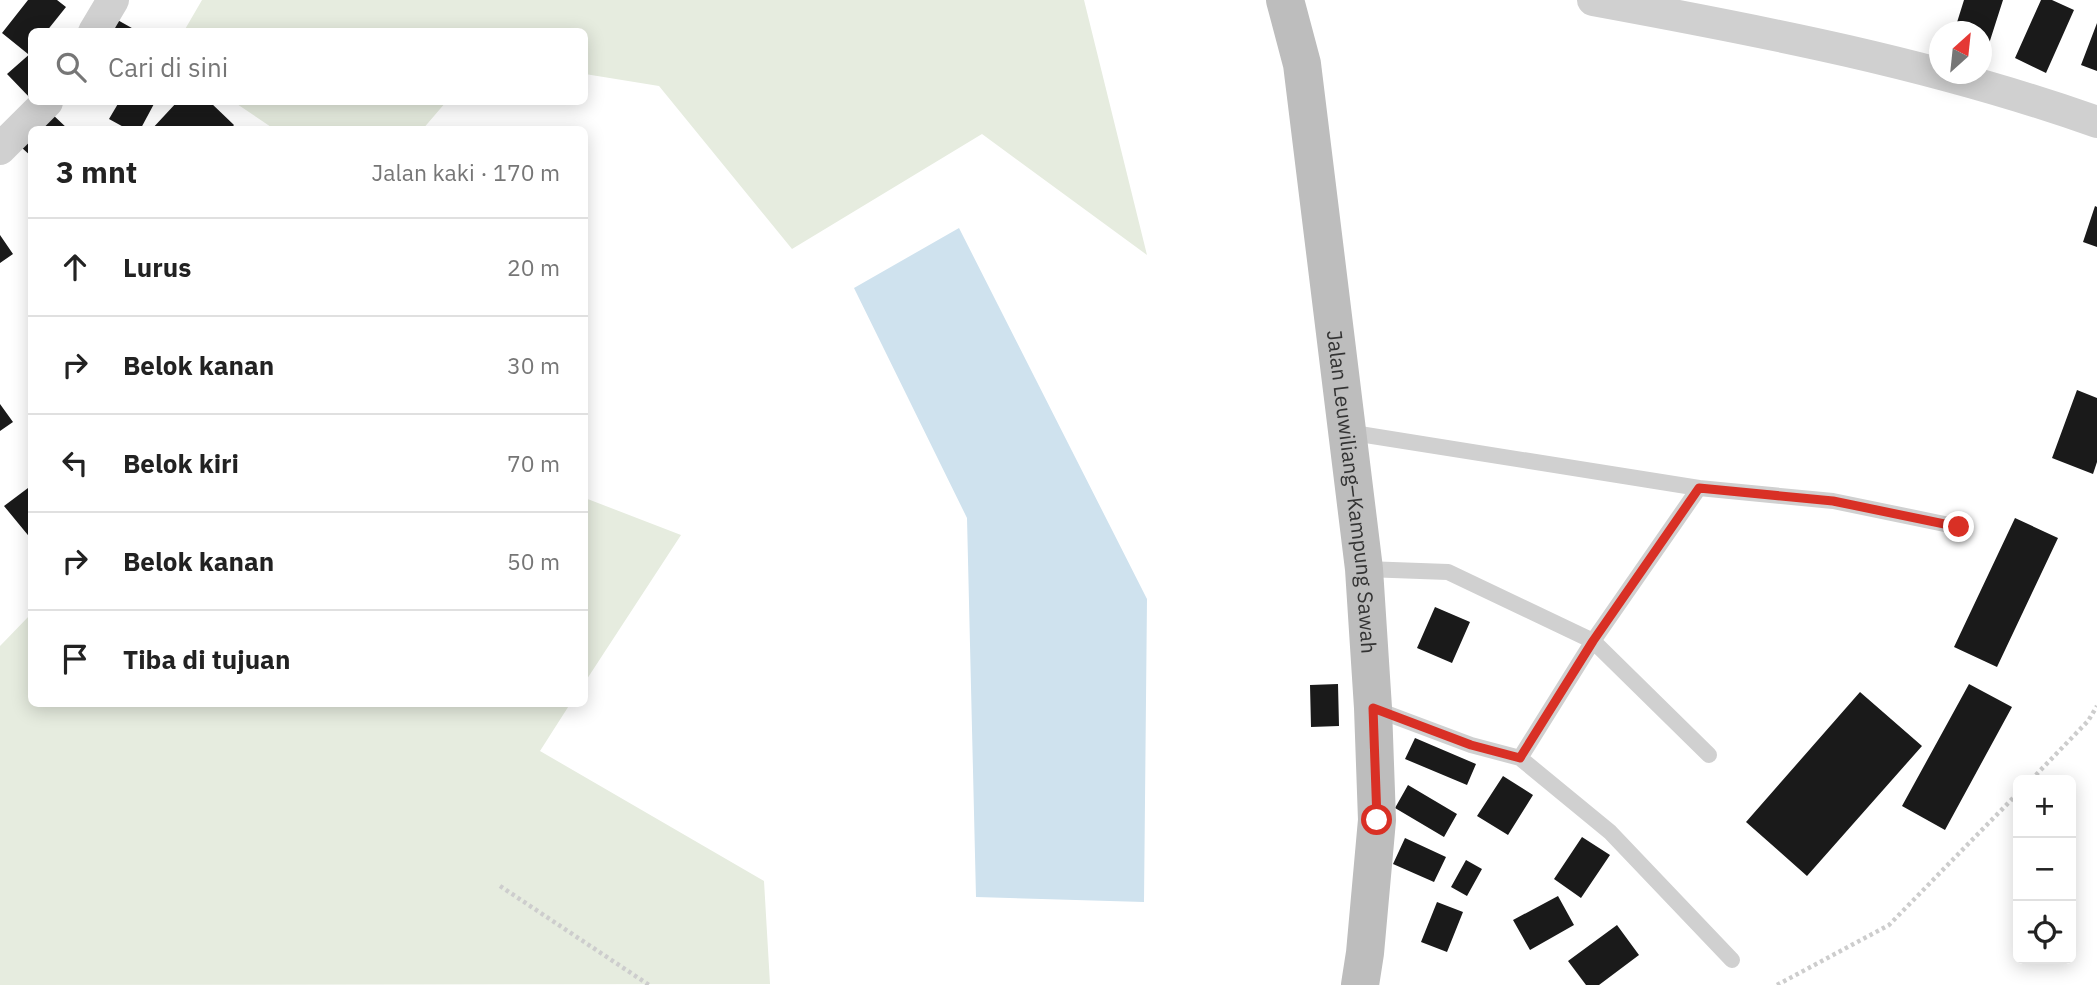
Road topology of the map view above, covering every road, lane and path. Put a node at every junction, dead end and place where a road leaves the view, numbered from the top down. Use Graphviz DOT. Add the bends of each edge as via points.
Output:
graph roads {
  1 [pos="113,0"];
  2 [pos="1285,0"];
  3 [pos="1593,0"];
  4 [pos="96,28"];
  5 [pos="44,105"];
  6 [pos="2097,122"];
  7 [pos="0,149"];
  8 [pos="1347,432"];
  9 [pos="1699,488"];
  10 [pos="1959,527"];
  11 [pos="1364,569"];
  12 [pos="1593,641"];
  13 [pos="2097,706"];
  14 [pos="1373,708"];
  15 [pos="1709,755"];
  16 [pos="1520,758"];
  17 [pos="2036,775"];
  18 [pos="2013,798"];
  19 [pos="500,886"];
  20 [pos="1732,960"];
  21 [pos="649,985"];
  22 [pos="1360,985"];
  23 [pos="1777,985"];
  1 -- 4 [label="street"];
  2 -- 8 [label="main road, Jalan Leuwiliang–Kampung Sawah" via="1302,64"];
  3 -- 6 [label="street" via="1894,61"];
  5 -- 7 [label="street"];
  8 -- 9 [label="lane"];
  8 -- 11 [label="main road, Jalan Leuwiliang–Kampung Sawah"];
  9 -- 10 [label="lane" via="1833,501"];
  9 -- 12 [label="lane"];
  11 -- 12 [label="lane" via="1448,572"];
  11 -- 14 [label="main road, Jalan Leuwiliang–Kampung Sawah"];
  12 -- 15 [label="lane"];
  12 -- 16 [label="lane"];
  13 -- 17 [label="path" via="2088,722"];
  14 -- 16 [label="lane"];
  14 -- 22 [label="main road, Jalan Leuwiliang–Kampung Sawah" via="1377,820"];
  16 -- 20 [label="lane" via="1610,832"];
  18 -- 23 [label="path" via="1889,925"];
  19 -- 21 [label="path"];
}
